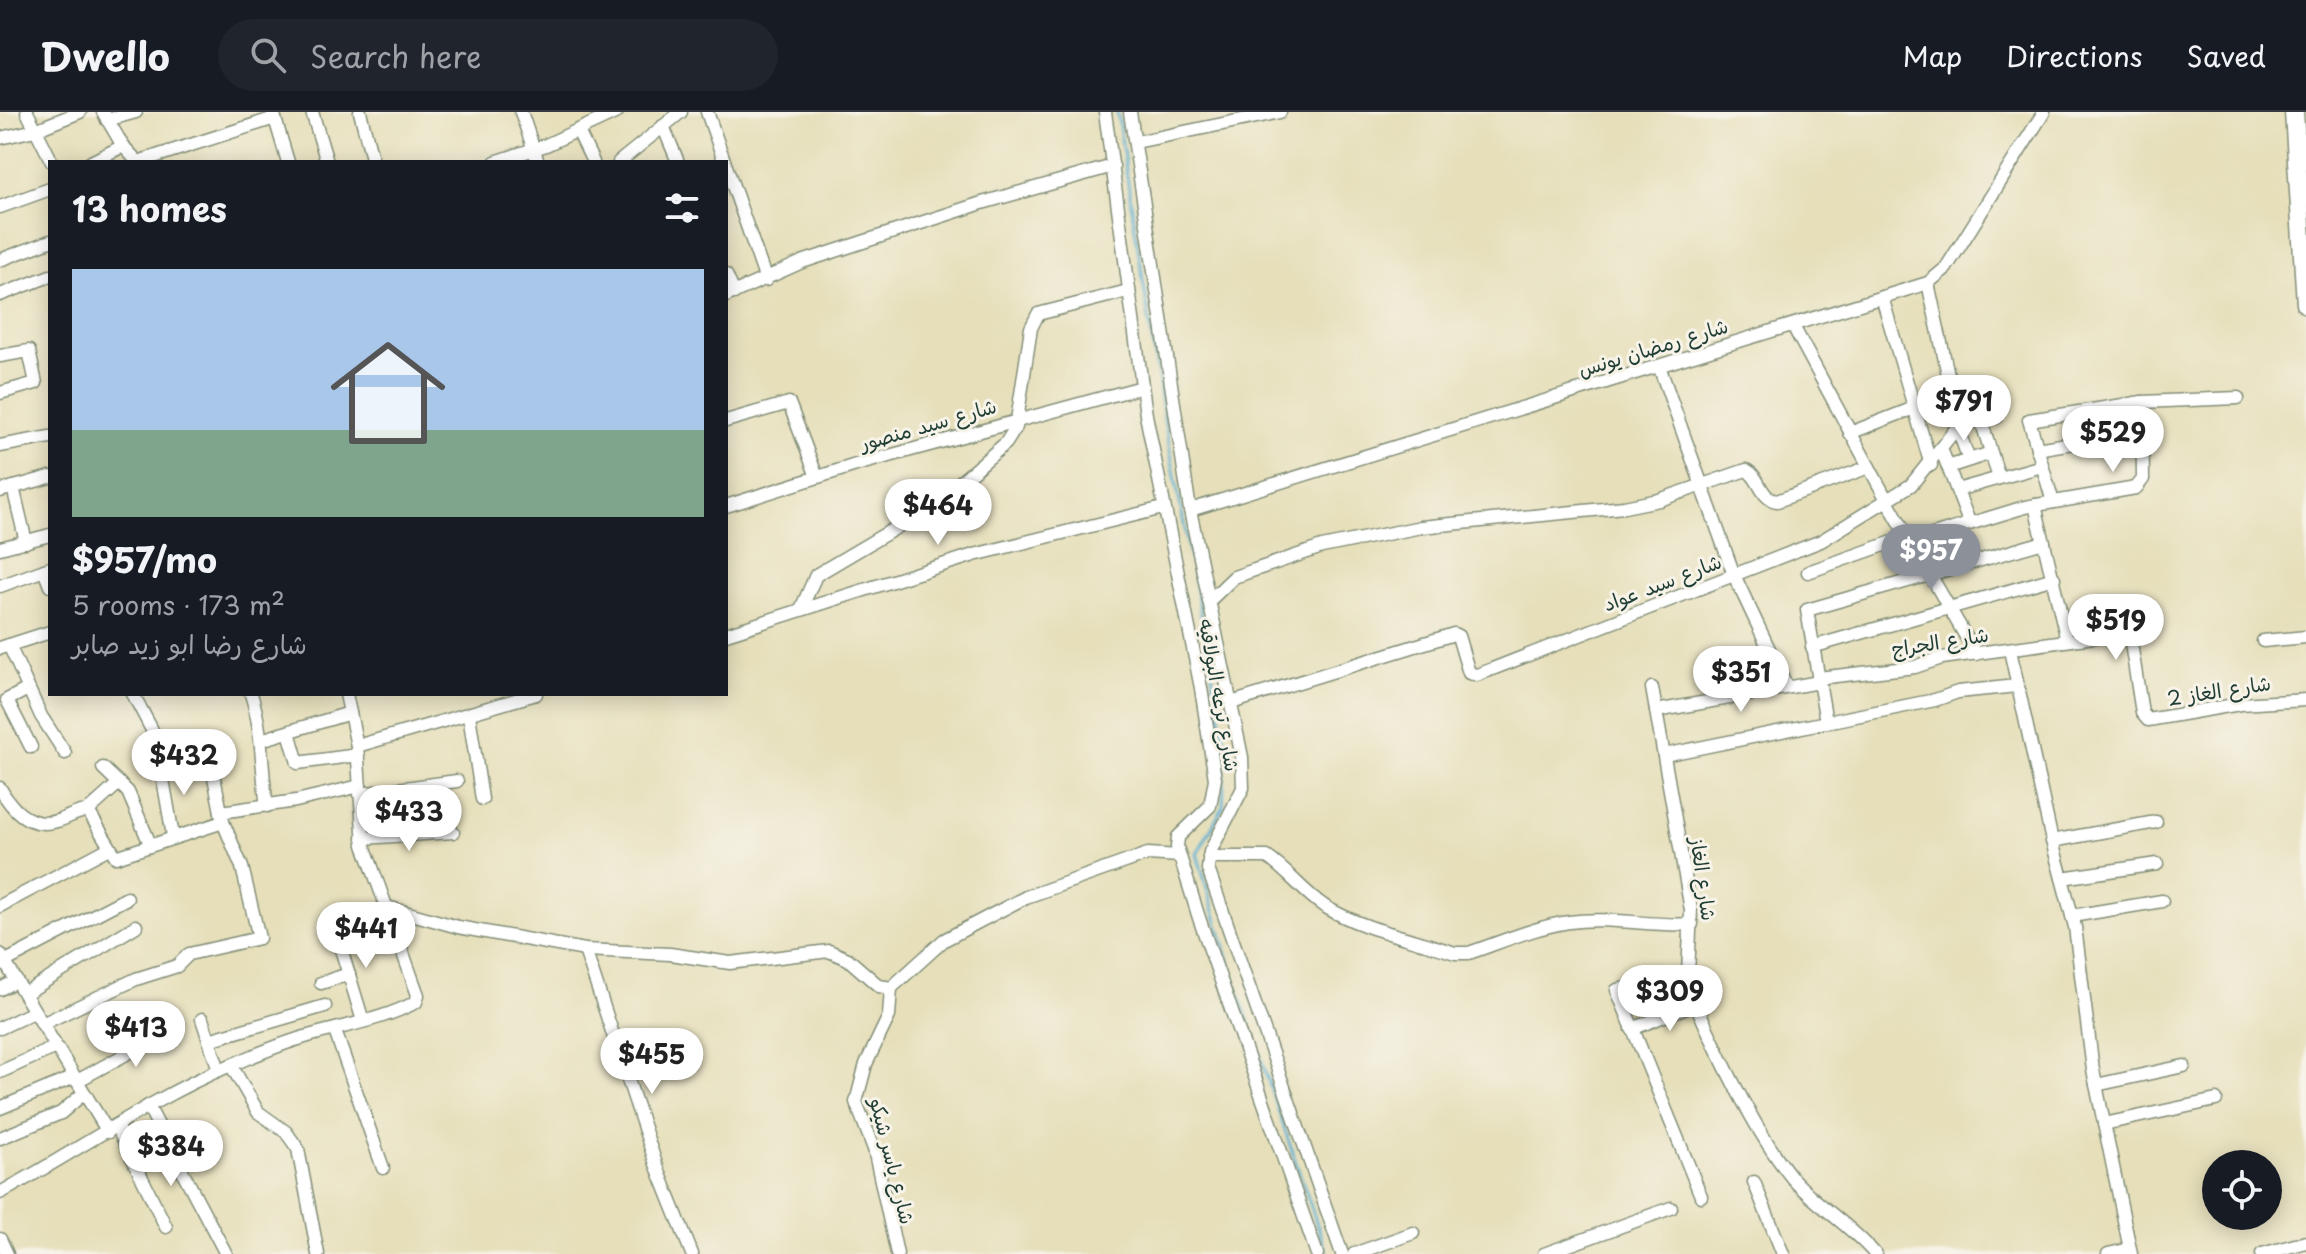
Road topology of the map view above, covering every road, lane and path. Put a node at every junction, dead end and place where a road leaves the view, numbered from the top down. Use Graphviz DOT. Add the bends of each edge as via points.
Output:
graph roads {
  1 [pos="27,112"];
  2 [pos="80,112"];
  3 [pos="136,112"];
  4 [pos="312,112"];
  5 [pos="360,112"];
  6 [pos="521,112"];
  7 [pos="681,112"];
  8 [pos="724,112"];
  9 [pos="1105,112"];
  10 [pos="1130,112"];
  11 [pos="1280,112"];
  12 [pos="2044,112"];
  13 [pos="2294,112"];
  14 [pos="611,113"];
  15 [pos="708,114"];
  16 [pos="274,115"];
  17 [pos="105,116"];
  18 [pos="663,126"];
  19 [pos="35,130"];
  20 [pos="578,131"];
  21 [pos="0,138"];
  22 [pos="1136,142"];
  23 [pos="123,146"];
  24 [pos="638,148"];
  25 [pos="535,156"];
  26 [pos="51,160"];
  27 [pos="95,160"];
  28 [pos="136,160"];
  29 [pos="144,160"];
  30 [pos="287,160"];
  31 [pos="326,160"];
  32 [pos="372,160"];
  33 [pos="508,160"];
  34 [pos="592,160"];
  35 [pos="622,160"];
  36 [pos="643,160"];
  37 [pos="677,160"];
  38 [pos="724,160"];
  39 [pos="1113,166"];
  40 [pos="728,171"];
  41 [pos="48,190"];
  42 [pos="0,207"];
  43 [pos="48,242"];
  44 [pos="0,260"];
  45 [pos="48,277"];
  46 [pos="766,280"];
  47 [pos="1928,283"];
  48 [pos="1128,291"];
  49 [pos="0,295"];
  50 [pos="730,295"];
  51 [pos="1882,297"];
  52 [pos="2306,304"];
  53 [pos="1793,326"];
  54 [pos="0,356"];
  55 [pos="1659,366"];
  56 [pos="1142,387"];
  57 [pos="0,393"];
  58 [pos="2238,398"];
  59 [pos="2142,402"];
  60 [pos="1914,408"];
  61 [pos="1997,417"];
  62 [pos="728,420"];
  63 [pos="1017,420"];
  64 [pos="1981,420"];
  65 [pos="1959,427"];
  66 [pos="2143,431"];
  67 [pos="1850,433"];
  68 [pos="48,437"];
  69 [pos="0,446"];
  70 [pos="2037,449"];
  71 [pos="1942,451"];
  72 [pos="1991,453"];
  73 [pos="1969,460"];
  74 [pos="1931,465"];
  75 [pos="2042,466"];
  76 [pos="1869,467"];
  77 [pos="1948,467"];
  78 [pos="817,477"];
  79 [pos="48,478"];
  80 [pos="1999,478"];
  81 [pos="1699,486"];
  82 [pos="6,489"];
  83 [pos="1957,490"];
  84 [pos="1888,502"];
  85 [pos="2053,502"];
  86 [pos="728,505"];
  87 [pos="2035,505"];
  88 [pos="1163,508"];
  89 [pos="1190,510"];
  90 [pos="1969,522"];
  91 [pos="48,536"];
  92 [pos="1908,539"];
  93 [pos="26,542"];
  94 [pos="2044,542"];
  95 [pos="0,548"];
  96 [pos="47,569"];
  97 [pos="1808,572"];
  98 [pos="1929,574"];
  99 [pos="1734,575"];
  100 [pos="2054,578"];
  101 [pos="0,586"];
  102 [pos="1209,601"];
  103 [pos="801,609"];
  104 [pos="1950,610"];
  105 [pos="48,633"];
  106 [pos="728,633"];
  107 [pos="2306,637"];
  108 [pos="2067,640"];
  109 [pos="2263,641"];
  110 [pos="5,647"];
  111 [pos="1812,647"];
  112 [pos="2010,650"];
  113 [pos="1976,654"];
  114 [pos="1818,680"];
  115 [pos="2017,686"];
  116 [pos="1787,687"];
  117 [pos="1652,688"];
  118 [pos="28,689"];
  119 [pos="134,696"];
  120 [pos="251,696"];
  121 [pos="346,696"];
  122 [pos="523,696"];
  123 [pos="496,700"];
  124 [pos="2306,700"];
  125 [pos="1231,703"];
  126 [pos="1656,711"];
  127 [pos="350,713"];
  128 [pos="2142,713"];
  129 [pos="469,715"];
  130 [pos="1826,722"];
  131 [pos="152,730"];
  132 [pos="289,732"];
  133 [pos="261,740"];
  134 [pos="31,747"];
  135 [pos="358,750"];
  136 [pos="65,753"];
  137 [pos="1664,755"];
  138 [pos="174,765"];
  139 [pos="103,768"];
  140 [pos="213,772"];
  141 [pos="457,781"];
  142 [pos="119,783"];
  143 [pos="0,788"];
  144 [pos="360,790"];
  145 [pos="482,799"];
  146 [pos="267,806"];
  147 [pos="13,808"];
  148 [pos="88,811"];
  149 [pos="0,815"];
  150 [pos="222,817"];
  151 [pos="2156,822"];
  152 [pos="453,832"];
  153 [pos="173,836"];
  154 [pos="363,838"];
  155 [pos="2052,841"];
  156 [pos="150,844"];
  157 [pos="109,848"];
  158 [pos="1179,856"];
  159 [pos="1209,857"];
  160 [pos="2157,864"];
  161 [pos="2062,878"];
  162 [pos="127,898"];
  163 [pos="2162,901"];
  164 [pos="0,906"];
  165 [pos="387,907"];
  166 [pos="2072,916"];
  167 [pos="1692,924"];
  168 [pos="136,926"];
  169 [pos="395,928"];
  170 [pos="585,950"];
  171 [pos="2,958"];
  172 [pos="349,974"];
  173 [pos="1688,974"];
  174 [pos="16,981"];
  175 [pos="321,983"];
  176 [pos="891,988"];
  177 [pos="0,989"];
  178 [pos="24,994"];
  179 [pos="1696,1003"];
  180 [pos="325,1006"];
  181 [pos="34,1012"];
  182 [pos="123,1018"];
  183 [pos="202,1019"];
  184 [pos="363,1021"];
  185 [pos="42,1024"];
  186 [pos="179,1025"];
  187 [pos="0,1028"];
  188 [pos="1632,1029"];
  189 [pos="335,1031"];
  190 [pos="209,1040"];
  191 [pos="56,1047"];
  192 [pos="138,1048"];
  193 [pos="2184,1066"];
  194 [pos="225,1068"];
  195 [pos="0,1072"];
  196 [pos="75,1079"];
  197 [pos="2096,1085"];
  198 [pos="84,1093"];
  199 [pos="2216,1100"];
  200 [pos="148,1106"];
  201 [pos="0,1108"];
  202 [pos="2104,1124"];
  203 [pos="112,1130"];
  204 [pos="0,1138"];
  205 [pos="383,1168"];
  206 [pos="1754,1182"];
  207 [pos="0,1193"];
  208 [pos="1701,1196"];
  209 [pos="1671,1208"];
  210 [pos="166,1227"];
  211 [pos="1413,1233"];
  212 [pos="2306,1242"];
  213 [pos="2131,1251"];
  214 [pos="226,1254"];
  215 [pos="318,1254"];
  216 [pos="692,1254"];
  217 [pos="897,1254"];
  218 [pos="1317,1254"];
  219 [pos="1342,1254"];
  220 [pos="1354,1254"];
  221 [pos="1545,1254"];
  222 [pos="1783,1254"];
  223 [pos="1875,1254"];
  224 [pos="2108,1254"];
  225 [pos="2262,1254"];
  1 -- 19 [label="street"];
  2 -- 19 [label="street"];
  3 -- 17 [label="street"];
  4 -- 31 [label="street"];
  5 -- 32 [label="street"];
  6 -- 25 [label="street"];
  7 -- 18 [label="street"];
  8 -- 15 [label="street"];
  9 -- 39 [label="street, شارع ترعه البولاقيه"];
  10 -- 22 [label="street, شارع ترعه البولاقيه"];
  11 -- 22 [label="street"];
  12 -- 47 [label="street" via="1946,268"];
  13 -- 52 [label="main road"];
  14 -- 20 [label="street"];
  15 -- 38 [label="street"];
  16 -- 29 [label="street"];
  16 -- 30 [label="street"];
  17 -- 23 [label="street"];
  18 -- 24 [label="street"];
  18 -- 37 [label="street"];
  19 -- 21 [label="street"];
  19 -- 26 [label="street"];
  20 -- 25 [label="street"];
  20 -- 34 [label="street"];
  22 -- 89 [label="street, شارع ترعه البولاقيه"];
  23 -- 27 [label="street"];
  23 -- 28 [label="street"];
  24 -- 35 [label="street"];
  24 -- 36 [label="street"];
  25 -- 33 [label="street"];
  39 -- 46 [label="street" via="834,251"];
  39 -- 48 [label="street, شارع ترعه البولاقيه"];
  40 -- 46 [label="street"];
  41 -- 42 [label="street"];
  43 -- 44 [label="street"];
  45 -- 49 [label="street"];
  46 -- 50 [label="street"];
  47 -- 51 [label="street, شارع رمضان يونس"];
  47 -- 65 [label="street"];
  48 -- 56 [label="street, شارع ترعه البولاقيه"];
  48 -- 63 [label="street" via="1038,314 1031,328"];
  51 -- 53 [label="street, شارع رمضان يونس"];
  51 -- 60 [label="street"];
  53 -- 55 [label="street, شارع رمضان يونس"];
  53 -- 67 [label="street"];
  54 -- 57 [label="street" via="27,351 36,383"];
  55 -- 81 [label="street"];
  55 -- 89 [label="street, شارع رمضان يونس"];
  56 -- 63 [label="street, شارع سيد منصور"];
  56 -- 88 [label="street, شارع ترعه البولاقيه"];
  58 -- 59 [label="street"];
  59 -- 66 [label="street"];
  59 -- 70 [label="street" via="2029,420"];
  60 -- 67 [label="street"];
  60 -- 74 [label="street"];
  61 -- 64 [label="street"];
  62 -- 78 [label="street" via="789,403"];
  63 -- 78 [label="street, شارع سيد منصور"];
  63 -- 103 [label="street" via="998,452 945,496 812,579"];
  64 -- 65 [label="street"];
  64 -- 72 [label="street"];
  65 -- 71 [label="street, شارع سيد عواد"];
  65 -- 73 [label="street"];
  66 -- 70 [label="street"];
  66 -- 85 [label="street" via="2139,486"];
  67 -- 76 [label="street"];
  68 -- 69 [label="street"];
  70 -- 75 [label="street"];
  71 -- 74 [label="street, شارع سيد عواد"];
  71 -- 77 [label="street"];
  72 -- 73 [label="street"];
  72 -- 80 [label="street"];
  73 -- 77 [label="street"];
  74 -- 84 [label="street, شارع سيد عواد"];
  75 -- 80 [label="street"];
  75 -- 85 [label="street"];
  76 -- 81 [label="street" via="1777,501 1766,497 1749,470"];
  76 -- 84 [label="street"];
  77 -- 83 [label="street"];
  78 -- 86 [label="street, شارع سيد منصور"];
  79 -- 82 [label="street"];
  80 -- 83 [label="street"];
  81 -- 99 [label="street"];
  81 -- 102 [label="street" via="1624,507 1421,527 1322,547 1234,577"];
  82 -- 93 [label="street"];
  83 -- 90 [label="street"];
  84 -- 92 [label="street"];
  84 -- 99 [label="street, شارع سيد عواد" via="1814,544"];
  85 -- 87 [label="street"];
  87 -- 90 [label="street"];
  87 -- 94 [label="street"];
  88 -- 103 [label="street" via="1005,546"];
  88 -- 158 [label="street, شارع ترعه البولاقيه" via="1215,779 1210,806 1178,837"];
  89 -- 102 [label="street, شارع ترعه البولاقيه"];
  90 -- 92 [label="street"];
  91 -- 93 [label="street"];
  92 -- 97 [label="street"];
  92 -- 98 [label="street"];
  93 -- 95 [label="street"];
  94 -- 98 [label="street"];
  94 -- 100 [label="street"];
  96 -- 101 [label="street"];
  98 -- 104 [label="street"];
  98 -- 111 [label="street" via="1809,608 1805,615"];
  99 -- 116 [label="street"];
  99 -- 125 [label="street, شارع سيد عواد" via="1477,675 1469,673 1454,634"];
  100 -- 104 [label="street"];
  100 -- 108 [label="street"];
  102 -- 125 [label="street, شارع ترعه البولاقيه"];
  103 -- 106 [label="street"];
  104 -- 111 [label="street"];
  104 -- 113 [label="street"];
  105 -- 110 [label="street"];
  107 -- 109 [label="street"];
  108 -- 112 [label="street, شارع الجراج"];
  108 -- 128 [label="street, شارع الجراج" via="2126,634"];
  110 -- 118 [label="street"];
  111 -- 114 [label="street"];
  112 -- 113 [label="street, شارع الجراج"];
  112 -- 115 [label="street"];
  113 -- 114 [label="street, شارع الجراج"];
  114 -- 116 [label="street, شارع الجراج"];
  114 -- 130 [label="street"];
  115 -- 130 [label="street" via="1958,692"];
  115 -- 155 [label="street"];
  116 -- 126 [label="street, شارع الجراج"];
  117 -- 126 [label="street, شارع الغاز"];
  118 -- 134 [label="street" via="7,700"];
  118 -- 136 [label="street"];
  119 -- 131 [label="street"];
  120 -- 133 [label="street"];
  121 -- 127 [label="street"];
  122 -- 123 [label="street"];
  123 -- 129 [label="street"];
  124 -- 128 [label="street, شارع الغاز 2" via="2240,704 2152,722"];
  125 -- 159 [label="street, شارع ترعه البولاقيه" via="1243,788"];
  126 -- 137 [label="street, شارع الغاز"];
  127 -- 132 [label="street"];
  127 -- 135 [label="street"];
  129 -- 135 [label="street"];
  129 -- 145 [label="street"];
  130 -- 137 [label="street"];
  132 -- 133 [label="street"];
  132 -- 135 [label="street" via="298,763"];
  133 -- 146 [label="street"];
  135 -- 144 [label="street"];
  137 -- 167 [label="street, شارع الغاز"];
  138 -- 153 [label="street" via="163,778"];
  139 -- 142 [label="street"];
  140 -- 150 [label="street"];
  141 -- 144 [label="street"];
  142 -- 148 [label="street"];
  142 -- 156 [label="street" via="133,801"];
  143 -- 147 [label="street"];
  144 -- 146 [label="street"];
  144 -- 154 [label="street"];
  146 -- 150 [label="street"];
  147 -- 148 [label="street" via="43,823"];
  147 -- 149 [label="street"];
  148 -- 157 [label="street"];
  150 -- 153 [label="street"];
  150 -- 185 [label="street" via="242,867 260,934 256,940 189,954 180,965 131,981"];
  151 -- 155 [label="street"];
  152 -- 154 [label="street"];
  153 -- 156 [label="street"];
  154 -- 165 [label="street"];
  155 -- 161 [label="street"];
  156 -- 157 [label="street" via="118,857"];
  157 -- 164 [label="street"];
  158 -- 176 [label="street" via="1148,854 1026,897 944,940"];
  158 -- 218 [label="street"];
  159 -- 167 [label="street" via="1267,857 1327,907 1362,924 1455,953 1571,922"];
  159 -- 219 [label="street" via="1213,887"];
  160 -- 161 [label="street"];
  161 -- 166 [label="street"];
  162 -- 171 [label="street"];
  163 -- 166 [label="street"];
  165 -- 169 [label="street"];
  165 -- 170 [label="street" via="458,927"];
  166 -- 197 [label="street"];
  167 -- 173 [label="street, شارع الغاز"];
  168 -- 178 [label="street"];
  169 -- 172 [label="street" via="337,935"];
  169 -- 184 [label="street" via="418,998"];
  170 -- 176 [label="street" via="730,963 829,951 848,959 879,986"];
  170 -- 216 [label="street" via="656,1164"];
  171 -- 174 [label="street"];
  172 -- 175 [label="street"];
  172 -- 184 [label="street"];
  173 -- 179 [label="street, شارع الغاز"];
  173 -- 188 [label="street" via="1619,987"];
  174 -- 177 [label="street"];
  174 -- 178 [label="street"];
  176 -- 217 [label="street, شارع ياسر شيكو" via="889,1016 866,1064 856,1102 874,1149"];
  178 -- 181 [label="street"];
  179 -- 188 [label="street"];
  179 -- 223 [label="street, شارع الغاز" via="1784,1166"];
  180 -- 190 [label="street"];
  181 -- 185 [label="street"];
  181 -- 187 [label="street"];
  182 -- 192 [label="street"];
  183 -- 190 [label="street"];
  184 -- 189 [label="street"];
  185 -- 191 [label="street"];
  186 -- 192 [label="street"];
  188 -- 208 [label="street"];
  189 -- 194 [label="street" via="302,1037"];
  189 -- 205 [label="street"];
  190 -- 194 [label="street"];
  191 -- 195 [label="street"];
  191 -- 196 [label="street"];
  192 -- 196 [label="street"];
  193 -- 197 [label="street"];
  194 -- 200 [label="street"];
  194 -- 215 [label="street" via="258,1112 286,1132 298,1149"];
  196 -- 198 [label="street"];
  196 -- 201 [label="street"];
  197 -- 202 [label="street"];
  198 -- 203 [label="street"];
  198 -- 204 [label="street" via="61,1113"];
  199 -- 202 [label="street"];
  200 -- 203 [label="street"];
  200 -- 214 [label="street"];
  202 -- 213 [label="street"];
  203 -- 207 [label="street"];
  203 -- 210 [label="street"];
  206 -- 222 [label="street"];
  209 -- 221 [label="street"];
  211 -- 220 [label="street"];
  212 -- 225 [label="street"];
  213 -- 224 [label="street"];
}
